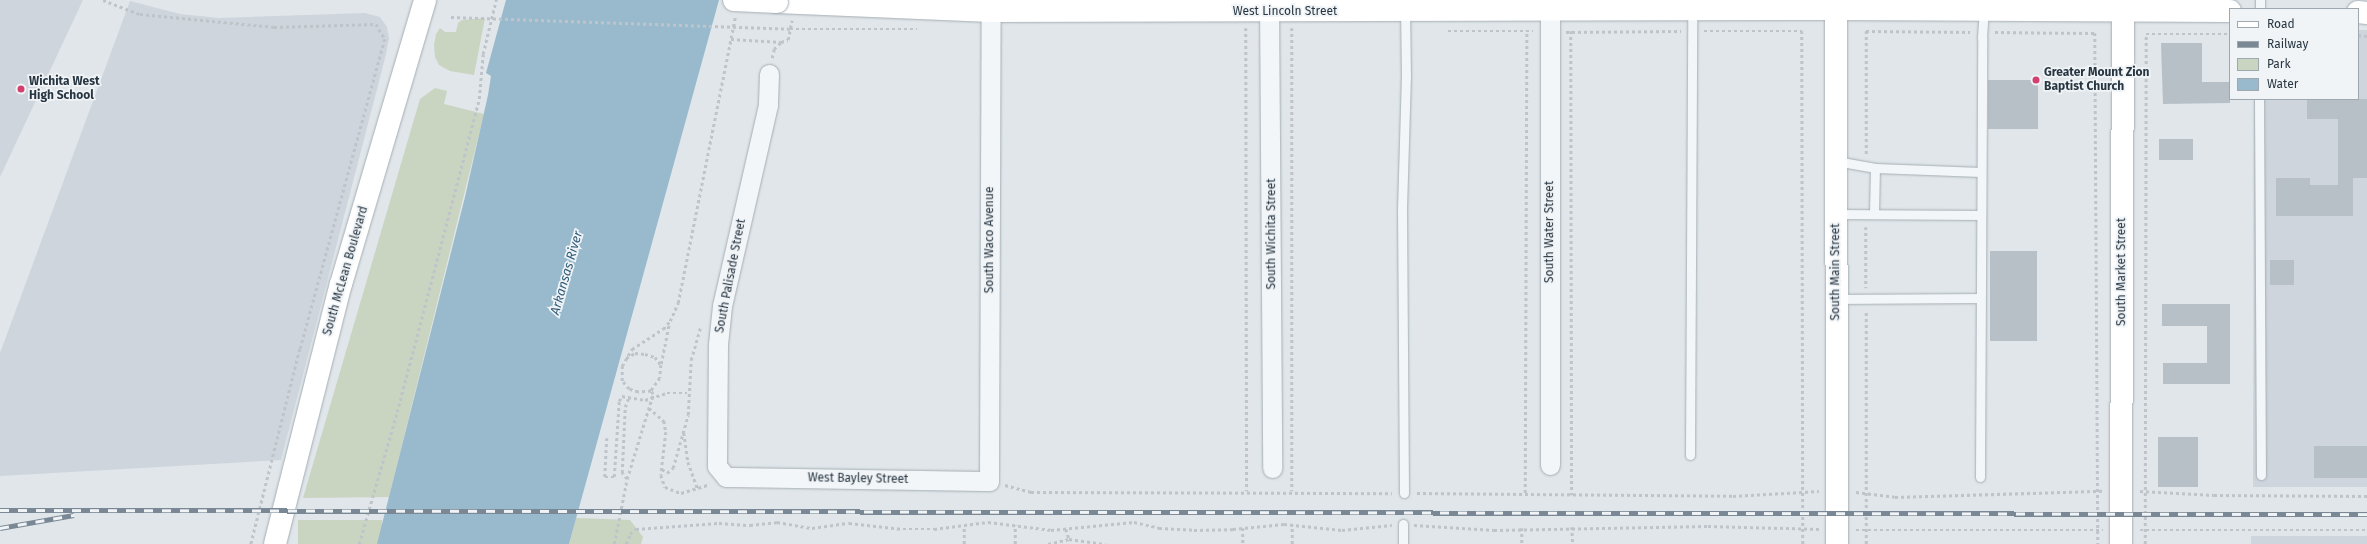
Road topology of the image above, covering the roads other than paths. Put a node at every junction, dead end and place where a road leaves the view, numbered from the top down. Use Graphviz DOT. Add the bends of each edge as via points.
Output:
graph roads {
  1 [pos="425,0"];
  2 [pos="1836,4"];
  3 [pos="1692,5"];
  4 [pos="1984,5"];
  5 [pos="2123,5"];
  6 [pos="991,6"];
  7 [pos="1128,6"];
  8 [pos="1405,6"];
  9 [pos="735,7"];
  10 [pos="2229,11"];
  11 [pos="1269,14"];
  12 [pos="1559,17"];
  13 [pos="769,74"];
  14 [pos="2259,100"];
  15 [pos="1836,161"];
  16 [pos="1870,168"];
  17 [pos="1981,172"];
  18 [pos="1836,214"];
  19 [pos="1870,214"];
  20 [pos="1981,215"];
  21 [pos="1980,298"];
  22 [pos="1836,299"];
  23 [pos="1690,455"];
  24 [pos="1550,465"];
  25 [pos="1272,468"];
  26 [pos="2261,475"];
  27 [pos="726,477"];
  28 [pos="1980,477"];
  29 [pos="989,480"];
  30 [pos="1404,493"];
  31 [pos="1403,524"];
  32 [pos="1836,537"];
  33 [pos="2121,537"];
  34 [pos="275,544"];
  35 [pos="1403,544"];
  1 -- 34 [label="street, South McLean Boulevard" via="341,284"];
  2 -- 3 [label="street, West Lincoln Street"];
  2 -- 4 [label="street, West Lincoln Street"];
  2 -- 15 [label="street, South Main Street"];
  3 -- 12 [label="street, West Lincoln Street"];
  3 -- 23 [label="lane"];
  4 -- 5 [label="street, West Lincoln Street"];
  4 -- 17 [label="lane"];
  5 -- 10 [label="street, West Lincoln Street"];
  5 -- 33 [label="street, South Market Street"];
  6 -- 7 [label="street, West Lincoln Street"];
  6 -- 9 [label="street, West Lincoln Street, bridge" via="786,3"];
  6 -- 29 [label="street, South Waco Avenue"];
  7 -- 11 [label="street, West Lincoln Street" via="1243,24"];
  8 -- 11 [label="street, West Lincoln Street" via="1294,24"];
  8 -- 12 [label="street, West Lincoln Street" via="1527,21"];
  8 -- 30 [label="lane" via="1406,78 1402,209"];
  11 -- 25 [label="street, South Wichita Street"];
  12 -- 24 [label="street, South Water Street"];
  13 -- 27 [label="street, South Palisade Street" via="768,105 722,306 718,346 717,466"];
  14 -- 26 [label="lane"];
  15 -- 16 [label="lane"];
  15 -- 18 [label="street, South Main Street"];
  16 -- 17 [label="lane"];
  16 -- 19 [label="lane"];
  17 -- 20 [label="lane"];
  18 -- 19 [label="lane"];
  18 -- 22 [label="street, South Main Street"];
  19 -- 20 [label="lane"];
  20 -- 21 [label="lane"];
  21 -- 22 [label="lane"];
  21 -- 28 [label="lane"];
  22 -- 32 [label="street, South Main Street"];
  27 -- 29 [label="street, West Bayley Street"];
  31 -- 35 [label="lane"];
}
